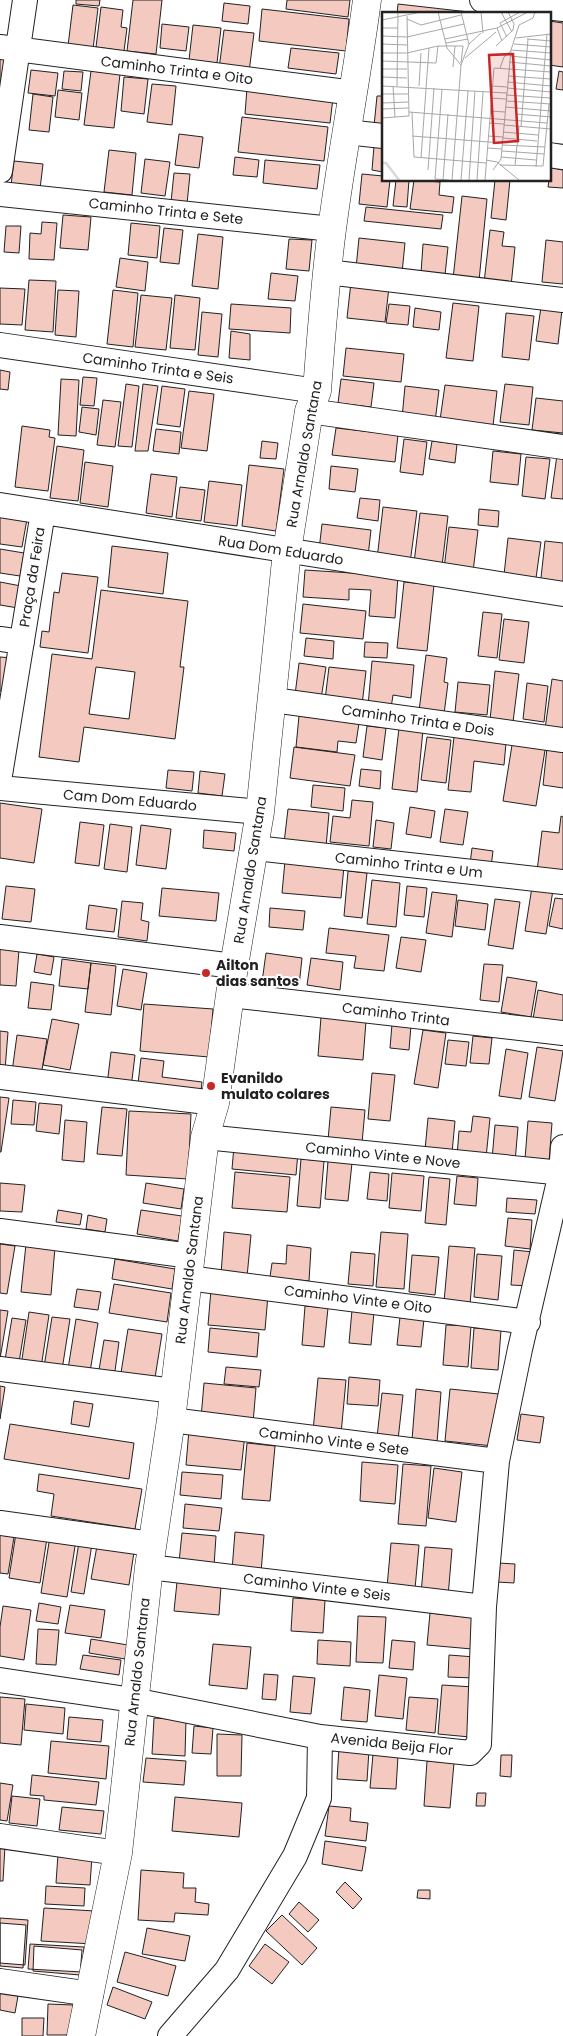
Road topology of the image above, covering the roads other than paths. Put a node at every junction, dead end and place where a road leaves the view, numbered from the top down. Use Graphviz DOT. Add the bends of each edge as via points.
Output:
graph roads {
  1 [pos="25,0"];
  2 [pos="367,0"];
  3 [pos="482,0"];
  4 [pos="563,9"];
  5 [pos="9,48"];
  6 [pos="354,93"];
  7 [pos="346,132"];
  8 [pos="382,136"];
  9 [pos="550,155"];
  10 [pos="563,157"];
  11 [pos="0,171"];
  12 [pos="0,194"];
  13 [pos="332,229"];
  14 [pos="327,272"];
  15 [pos="563,300"];
  16 [pos="0,345"];
  17 [pos="313,401"];
  18 [pos="563,447"];
  19 [pos="0,505"];
  20 [pos="43,512"];
  21 [pos="287,551"];
  22 [pos="563,594"];
  23 [pos="11,641"];
  24 [pos="273,700"];
  25 [pos="563,740"];
  26 [pos="0,775"];
  27 [pos="0,788"];
  28 [pos="260,812"];
  29 [pos="255,848"];
  30 [pos="563,882"];
  31 [pos="0,937"];
  32 [pos="234,966"];
  33 [pos="230,995"];
  34 [pos="563,1033"];
  35 [pos="0,1077"];
  36 [pos="215,1103"];
  37 [pos="205,1137"];
  38 [pos="563,1147"];
  39 [pos="562,1173"];
  40 [pos="0,1230"];
  41 [pos="189,1267"];
  42 [pos="528,1322"];
  43 [pos="0,1369"];
  44 [pos="174,1391"];
  45 [pos="171,1420"];
  46 [pos="498,1461"];
  47 [pos="0,1522"];
  48 [pos="150,1555"];
  49 [pos="484,1607"];
  50 [pos="0,1680"];
  51 [pos="133,1700"];
  52 [pos="320,1737"];
  53 [pos="0,1836"];
  54 [pos="118,1853"];
  55 [pos="0,1981"];
  56 [pos="91,1994"];
  57 [pos="81,2036"];
  58 [pos="170,2036"];
  1 -- 5 [label="street"];
  2 -- 6 [label="street, Rua Arnaldo Santana"];
  3 -- 4 [label="street"];
  5 -- 6 [label="street, Caminho Trinta e Oito"];
  5 -- 11 [label="street"];
  6 -- 7 [label="street, Rua Arnaldo Santana"];
  7 -- 8 [label="street"];
  7 -- 13 [label="street, Rua Arnaldo Santana"];
  9 -- 10 [label="street"];
  12 -- 13 [label="street, Caminho Trinta e Sete"];
  13 -- 14 [label="street, Rua Arnaldo Santana"];
  14 -- 15 [label="street"];
  14 -- 17 [label="street, Rua Arnaldo Santana"];
  16 -- 17 [label="street, Caminho Trinta e Seis"];
  17 -- 18 [label="street, Caminho Trinta e Seis"];
  17 -- 21 [label="street, Rua Arnaldo Santana"];
  19 -- 20 [label="street, Rua Dom Eduardo"];
  20 -- 21 [label="street, Rua Dom Eduardo"];
  20 -- 23 [label="street, Praça da Feira"];
  21 -- 22 [label="street, Rua Dom Eduardo"];
  21 -- 24 [label="street, Rua Arnaldo Santana"];
  23 -- 26 [label="street, Praça da Feira"];
  24 -- 25 [label="street, Caminho Trinta e Dois"];
  24 -- 28 [label="street, Rua Arnaldo Santana"];
  27 -- 28 [label="street, Cam Dom Eduardo"];
  28 -- 29 [label="street, Rua Arnaldo Santana"];
  29 -- 30 [label="street, Caminho Trinta e Um"];
  29 -- 32 [label="street, Rua Arnaldo Santana"];
  31 -- 32 [label="street"];
  32 -- 33 [label="street, Rua Arnaldo Santana"];
  33 -- 34 [label="street, Caminho Trinta"];
  33 -- 36 [label="street, Rua Arnaldo Santana"];
  35 -- 36 [label="street"];
  36 -- 37 [label="street, Rua Arnaldo Santana"];
  37 -- 39 [label="street, Caminho Vinte e Nove"];
  37 -- 41 [label="street, Rua Arnaldo Santana"];
  38 -- 39 [label="street, Avenida Beija Flor"];
  39 -- 42 [label="street, Avenida Beija Flor"];
  40 -- 41 [label="street, Caminho Vinte e Oito"];
  41 -- 42 [label="street, Caminho Vinte e Oito"];
  41 -- 44 [label="street, Rua Arnaldo Santana"];
  42 -- 46 [label="street, Avenida Beija Flor"];
  43 -- 44 [label="street"];
  44 -- 45 [label="street, Rua Arnaldo Santana"];
  45 -- 46 [label="street, Caminho Vinte e Sete"];
  45 -- 48 [label="street, Rua Arnaldo Santana"];
  46 -- 49 [label="street, Avenida Beija Flor"];
  47 -- 48 [label="street, Caminho Vinte e Seis"];
  48 -- 49 [label="street, Caminho Vinte e Seis"];
  48 -- 51 [label="street, Rua Arnaldo Santana"];
  49 -- 52 [label="street, Avenida Beija Flor" via="479,1744 470,1753"];
  50 -- 51 [label="street, Avenida Beija Flor"];
  51 -- 52 [label="street, Avenida Beija Flor"];
  51 -- 54 [label="street, Rua Arnaldo Santana"];
  52 -- 58 [label="street" via="319,1798 295,1856 227,1970"];
  53 -- 54 [label="street"];
  54 -- 56 [label="street, Rua Arnaldo Santana"];
  55 -- 56 [label="street"];
  56 -- 57 [label="street, Rua Arnaldo Santana"];
}
